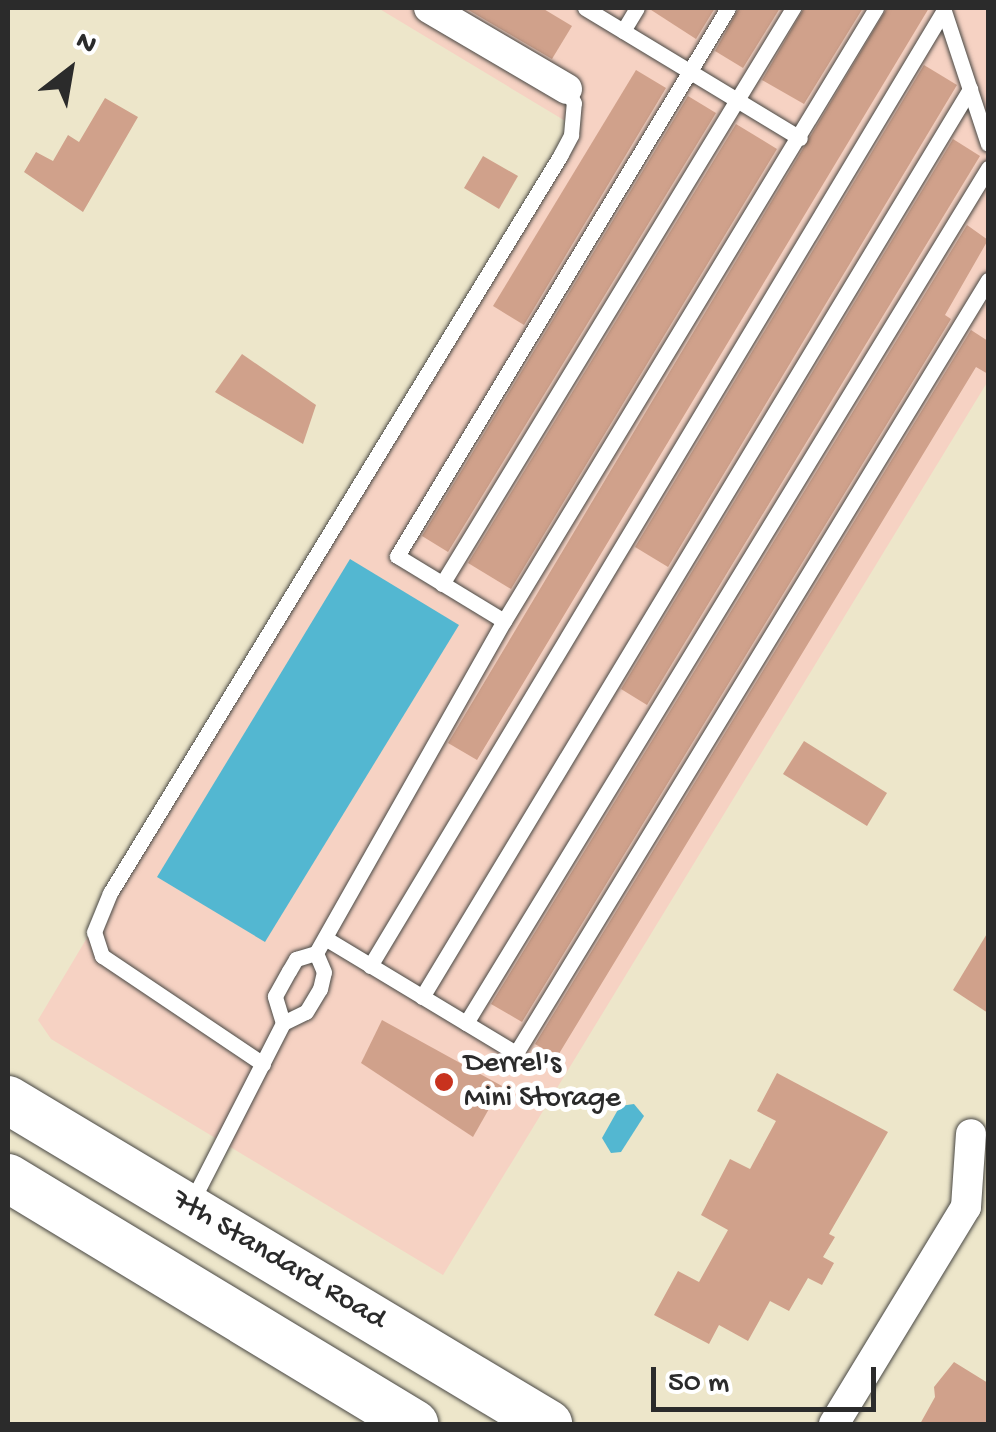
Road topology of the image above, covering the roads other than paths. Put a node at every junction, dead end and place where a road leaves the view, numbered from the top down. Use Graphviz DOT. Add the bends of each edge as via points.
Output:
graph roads {
  1 [pos="429,8"];
  2 [pos="585,8"];
  3 [pos="637,8"];
  4 [pos="728,8"];
  5 [pos="793,8"];
  6 [pos="876,8"];
  7 [pos="943,9"];
  8 [pos="623,31"];
  9 [pos="689,71"];
  10 [pos="970,88"];
  11 [pos="567,90"];
  12 [pos="736,100"];
  13 [pos="800,138"];
  14 [pos="988,144"];
  15 [pos="988,168"];
  16 [pos="988,280"];
  17 [pos="442,584"];
  18 [pos="504,621"];
  19 [pos="320,946"];
  20 [pos="370,966"];
  21 [pos="422,996"];
  22 [pos="284,1023"];
  23 [pos="466,1023"];
  24 [pos="263,1064"];
  25 [pos="8,1100"];
  26 [pos="971,1134"];
  27 [pos="8,1178"];
  28 [pos="189,1206"];
  29 [pos="414,1424"];
  30 [pos="548,1424"];
  31 [pos="834,1424"];
  1 -- 11 [label="street"];
  2 -- 8 [label="lane"];
  3 -- 8 [label="lane"];
  4 -- 9 [label="lane"];
  5 -- 12 [label="lane"];
  6 -- 13 [label="lane"];
  7 -- 10 [label="lane"];
  7 -- 20 [label="lane"];
  8 -- 9 [label="lane"];
  9 -- 12 [label="lane"];
  9 -- 17 [label="lane" via="396,556"];
  10 -- 14 [label="lane"];
  10 -- 21 [label="lane"];
  11 -- 24 [label="lane" via="574,103 566,146 110,893 94,932 102,956"];
  12 -- 13 [label="lane"];
  12 -- 17 [label="lane"];
  13 -- 18 [label="lane"];
  15 -- 23 [label="lane"];
  16 -- 23 [label="lane" via="516,1053"];
  17 -- 18 [label="lane"];
  18 -- 19 [label="lane"];
  19 -- 20 [label="lane"];
  19 -- 22 [label="lane" via="320,989 306,1012"];
  19 -- 22 [label="lane" via="296,959 275,996"];
  20 -- 21 [label="lane"];
  21 -- 23 [label="lane"];
  22 -- 24 [label="lane"];
  24 -- 28 [label="lane"];
  25 -- 28 [label="main road, 7th Standard Road"];
  26 -- 31 [label="street" via="966,1207"];
  27 -- 29 [label="main road"];
  28 -- 30 [label="main road, 7th Standard Road"];
}
